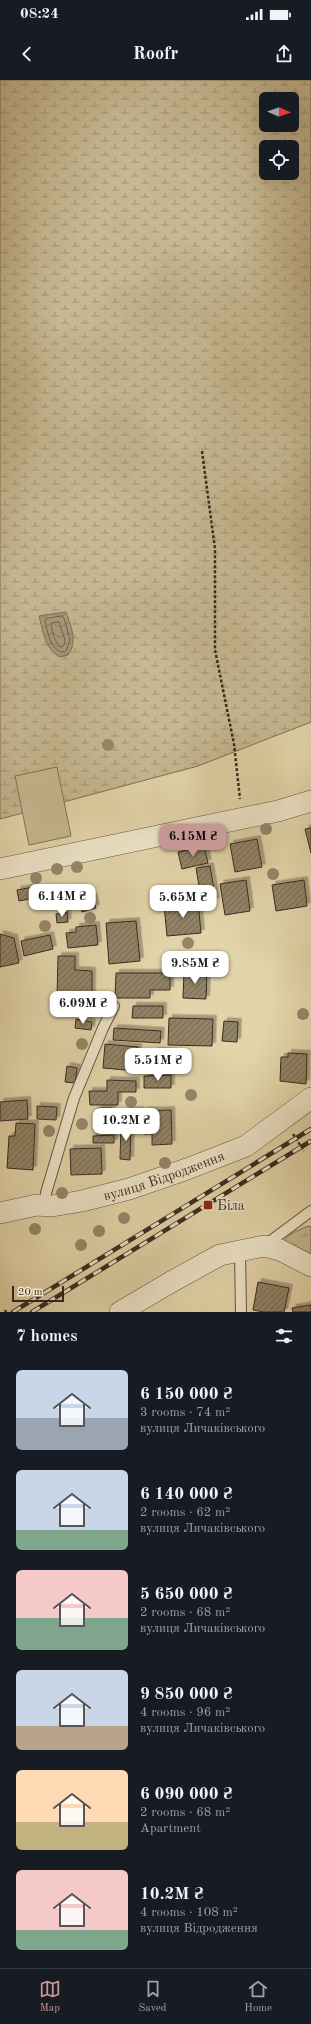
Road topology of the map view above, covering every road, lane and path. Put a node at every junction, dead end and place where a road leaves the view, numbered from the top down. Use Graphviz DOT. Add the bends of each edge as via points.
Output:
graph roads {
  1 [pos="202,451"];
  2 [pos="311,801"];
  3 [pos="242,819"];
  4 [pos="0,868"];
  5 [pos="114,1006"];
  6 [pos="311,1098"];
  7 [pos="293,1133"];
  8 [pos="304,1151"];
  9 [pos="45,1206"];
  10 [pos="311,1211"];
  11 [pos="0,1213"];
  12 [pos="264,1246"];
  13 [pos="240,1251"];
  14 [pos="311,1266"];
  15 [pos="120,1312"];
  16 [pos="241,1312"];
  1 -- 3 [label="path" via="215,549 215,650 234,744"];
  2 -- 3 [label="street"];
  3 -- 4 [label="street"];
  5 -- 9 [label="lane" via="74,1098 46,1193"];
  6 -- 9 [label="street, вулиця Відродження" via="246,1146 129,1189 82,1201"];
  7 -- 8 [label="path"];
  9 -- 11 [label="street, вулиця Відродження" via="37,1205"];
  10 -- 12 [label="lane"];
  12 -- 13 [label="street"];
  12 -- 14 [label="street" via="280,1250"];
  13 -- 15 [label="street" via="220,1255"];
  13 -- 16 [label="lane"];
}
